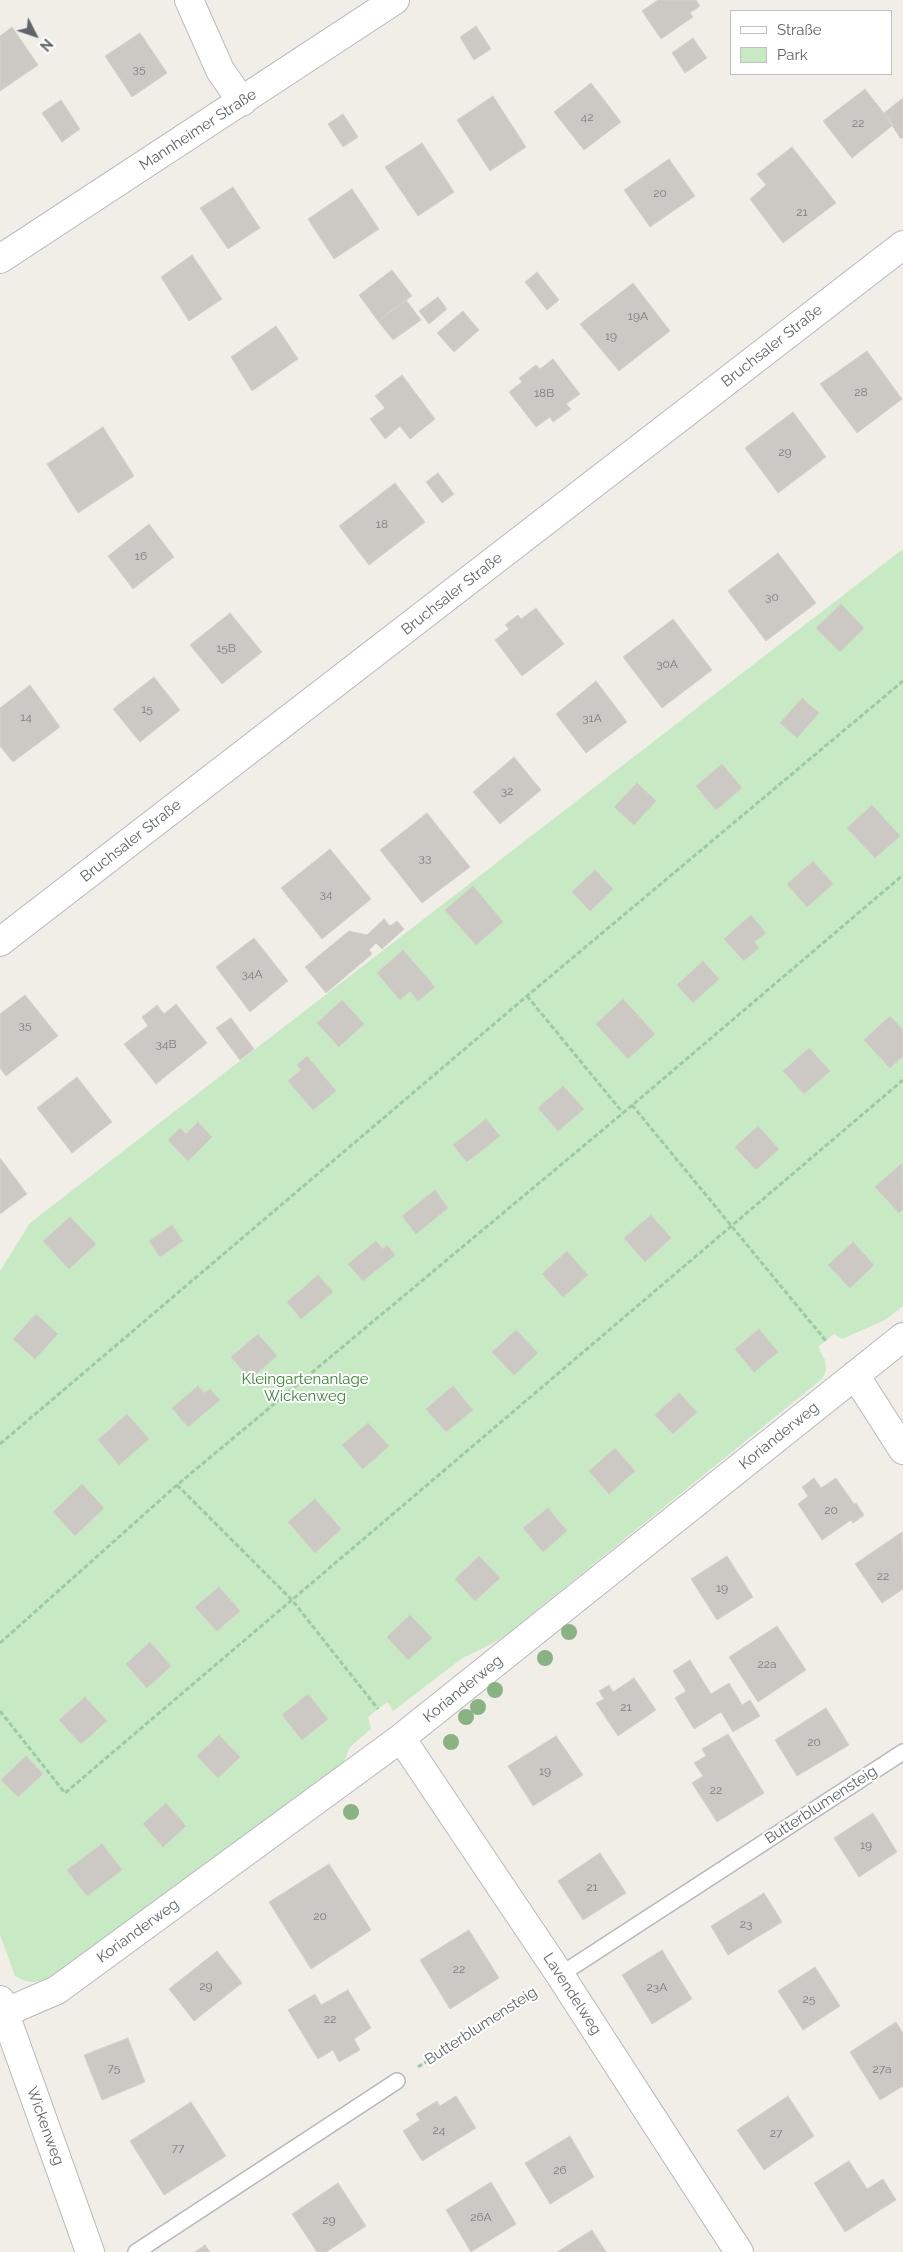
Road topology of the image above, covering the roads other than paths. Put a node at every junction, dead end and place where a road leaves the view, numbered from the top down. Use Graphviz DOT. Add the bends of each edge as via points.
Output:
graph roads {
  1 [pos="189,0"];
  2 [pos="395,0"];
  3 [pos="242,102"];
  4 [pos="903,245"];
  5 [pos="0,259"];
  6 [pos="0,942"];
  7 [pos="903,1337"];
  8 [pos="854,1375"];
  9 [pos="903,1450"];
  10 [pos="401,1738"];
  11 [pos="903,1752"];
  12 [pos="560,1975"];
  13 [pos="2,2007"];
  14 [pos="396,2082"];
  15 [pos="90,2252"];
  16 [pos="136,2252"];
  17 [pos="739,2252"];
  1 -- 3 [label="street" via="220,70"];
  2 -- 3 [label="street, Mannheimer Straße"];
  3 -- 5 [label="street, Mannheimer Straße"];
  4 -- 6 [label="street, Bruchsaler Straße"];
  7 -- 8 [label="street, Korianderweg"];
  8 -- 9 [label="street"];
  8 -- 10 [label="street, Korianderweg"];
  10 -- 12 [label="street, Lavendelweg"];
  10 -- 13 [label="street, Korianderweg" via="57,1990"];
  11 -- 12 [label="lane, Butterblumensteig"];
  12 -- 17 [label="street, Lavendelweg"];
  13 -- 15 [label="street, Wickenweg"];
  14 -- 16 [label="lane"];
}
